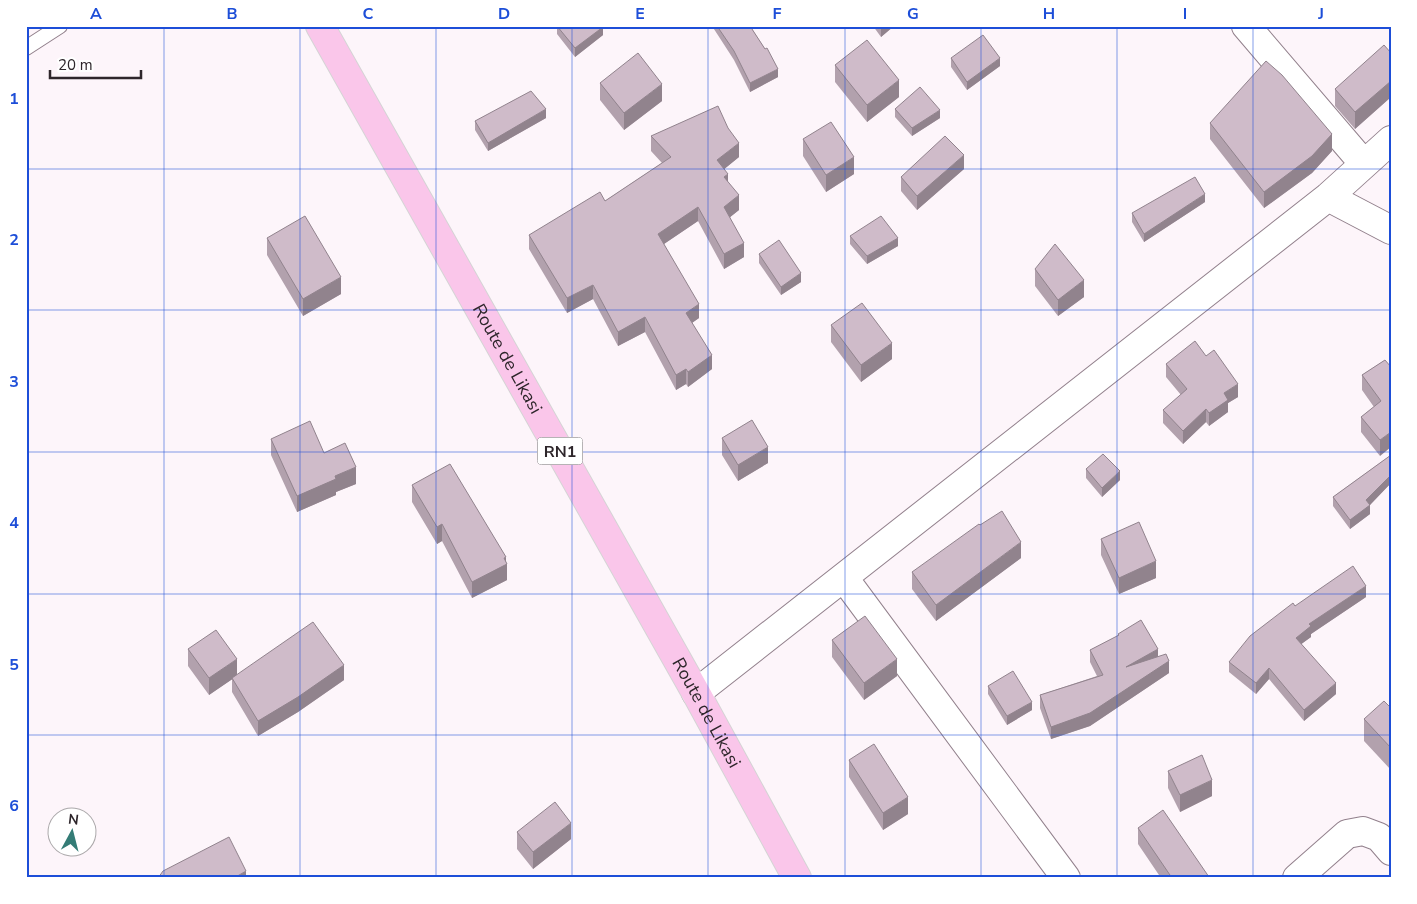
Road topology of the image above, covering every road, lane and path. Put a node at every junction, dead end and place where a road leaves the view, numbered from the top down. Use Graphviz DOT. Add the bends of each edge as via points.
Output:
graph roads {
  1 [pos="60,26"];
  2 [pos="320,26"];
  3 [pos="1246,26"];
  4 [pos="26,48"];
  5 [pos="1391,140"];
  6 [pos="1364,164"];
  7 [pos="1328,197"];
  8 [pos="1391,230"];
  9 [pos="844,578"];
  10 [pos="696,693"];
  11 [pos="1391,851"];
  12 [pos="797,878"];
  13 [pos="1066,878"];
  14 [pos="1297,878"];
  1 -- 4 [label="lane"];
  2 -- 10 [label="highway, Route de Likasi / RN1"];
  3 -- 6 [label="street"];
  5 -- 6 [label="street"];
  6 -- 7 [label="street"];
  7 -- 8 [label="street"];
  7 -- 9 [label="street"];
  9 -- 10 [label="street"];
  9 -- 13 [label="street"];
  10 -- 12 [label="highway, Route de Likasi / RN1"];
  11 -- 14 [label="street" via="1379,837 1363,831 1347,834"];
}
